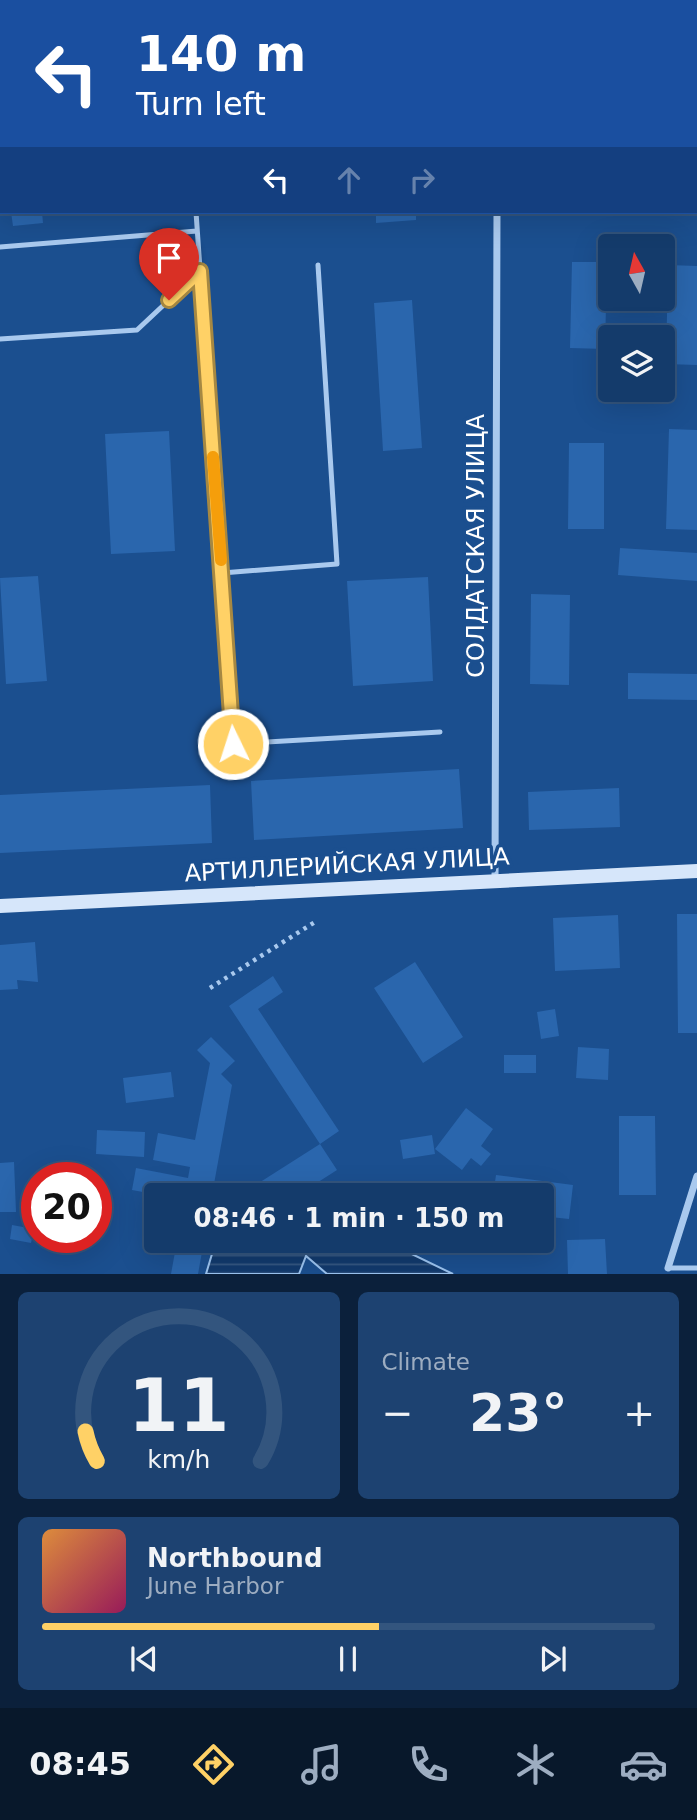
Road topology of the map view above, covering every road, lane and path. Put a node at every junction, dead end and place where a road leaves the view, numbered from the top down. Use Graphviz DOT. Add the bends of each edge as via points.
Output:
graph roads {
  1 [pos="196,214"];
  2 [pos="497,214"];
  3 [pos="198,231"];
  4 [pos="0,247"];
  5 [pos="318,265"];
  6 [pos="200,271"];
  7 [pos="0,339"];
  8 [pos="222,573"];
  9 [pos="440,732"];
  10 [pos="697,871"];
  11 [pos="495,881"];
  12 [pos="0,906"];
  13 [pos="315,922"];
  14 [pos="210,988"];
  15 [pos="697,1176"];
  16 [pos="668,1268"];
  17 [pos="697,1268"];
  1 -- 3 [label="lane"];
  2 -- 11 [label="street, СОЛДАТСКАЯ УЛИЦА"];
  3 -- 4 [label="lane"];
  3 -- 6 [label="lane"];
  5 -- 8 [label="lane" via="337,564"];
  6 -- 7 [label="lane" via="137,330"];
  6 -- 8 [label="lane"];
  8 -- 9 [label="lane" via="233,744"];
  10 -- 11 [label="street, АРТИЛЛЕРИЙСКАЯ УЛИЦА"];
  11 -- 12 [label="street, АРТИЛЛЕРИЙСКАЯ УЛИЦА"];
  13 -- 14 [label="path"];
  15 -- 16 [label="street"];
  16 -- 17 [label="lane"];
}
